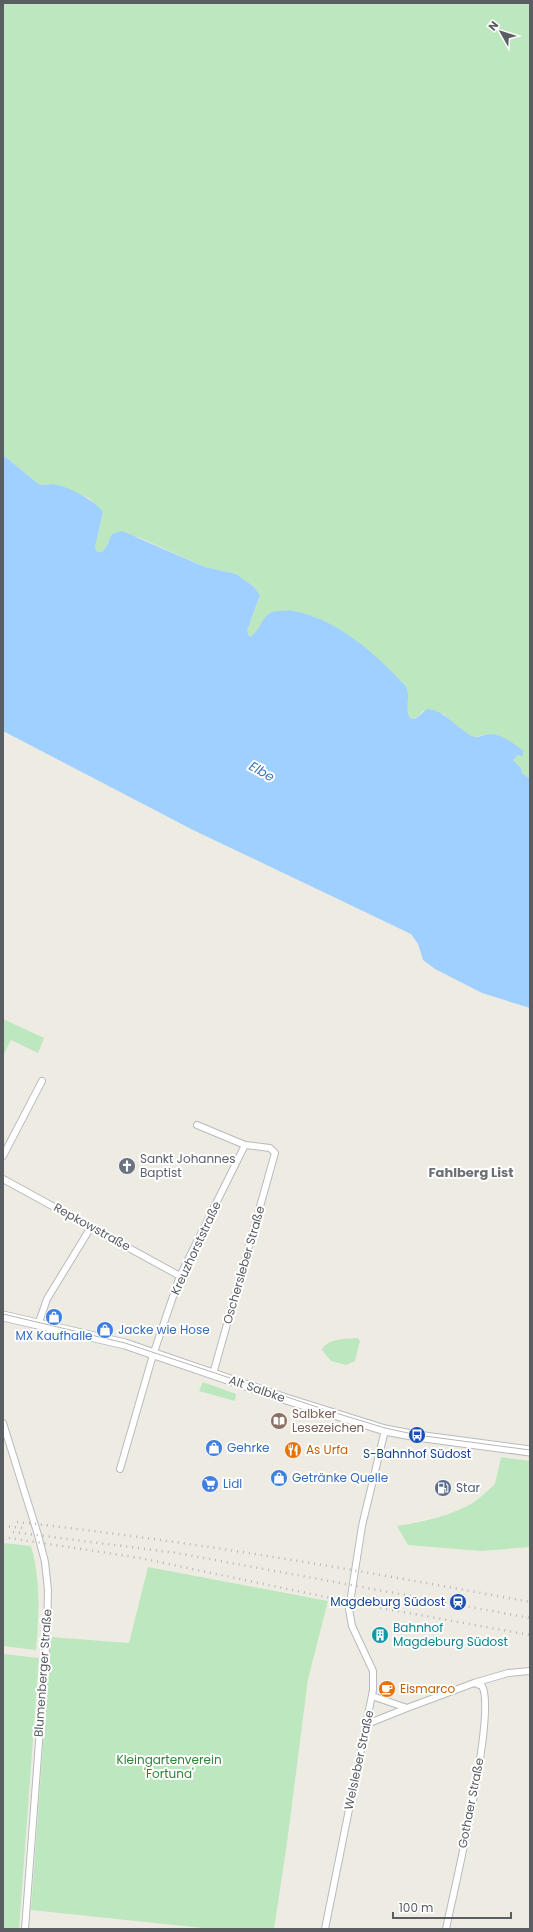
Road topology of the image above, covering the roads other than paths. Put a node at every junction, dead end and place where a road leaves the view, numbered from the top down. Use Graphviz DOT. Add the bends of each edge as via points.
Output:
graph roads {
  1 [pos="42,1081"];
  2 [pos="197,1125"];
  3 [pos="245,1145"];
  4 [pos="3,1156"];
  5 [pos="3,1179"];
  6 [pos="91,1227"];
  7 [pos="180,1276"];
  8 [pos="3,1316"];
  9 [pos="38,1325"];
  10 [pos="154,1353"];
  11 [pos="213,1374"];
  12 [pos="3,1423"];
  13 [pos="385,1430"];
  14 [pos="530,1451"];
  15 [pos="120,1469"];
  16 [pos="530,1671"];
  17 [pos="474,1683"];
  18 [pos="372,1696"];
  19 [pos="407,1708"];
  20 [pos="367,1724"];
  21 [pos="25,1929"];
  22 [pos="325,1929"];
  23 [pos="446,1929"];
  1 -- 4 [label="street"];
  2 -- 3 [label="street"];
  3 -- 7 [label="street, Kreuzhorststraße"];
  3 -- 11 [label="street, Oschersleber Straße" via="271,1149 275,1156"];
  5 -- 6 [label="street, Repkowstraße"];
  6 -- 7 [label="street, Repkowstraße"];
  6 -- 9 [label="street" via="47,1299"];
  7 -- 10 [label="street, Kreuzhorststraße"];
  8 -- 9 [label="main road, Alt Salbke"];
  9 -- 10 [label="main road, Alt Salbke"];
  10 -- 11 [label="main road, Alt Salbke"];
  10 -- 15 [label="street, Kreuzhorststraße"];
  11 -- 13 [label="main road, Alt Salbke"];
  12 -- 21 [label="street, Blumenberger Straße" via="38,1535 45,1562 48,1590"];
  13 -- 14 [label="main road, Alt Salbke"];
  13 -- 18 [label="street, Welsleber Straße" via="362,1526 349,1609 352,1626 373,1671"];
  16 -- 17 [label="street"];
  17 -- 19 [label="street"];
  17 -- 23 [label="street, Gothaer Straße" via="482,1686 485,1694 484,1733"];
  18 -- 19 [label="street"];
  18 -- 20 [label="street, Welsleber Straße"];
  19 -- 20 [label="street"];
  20 -- 22 [label="street, Welsleber Straße"];
}
